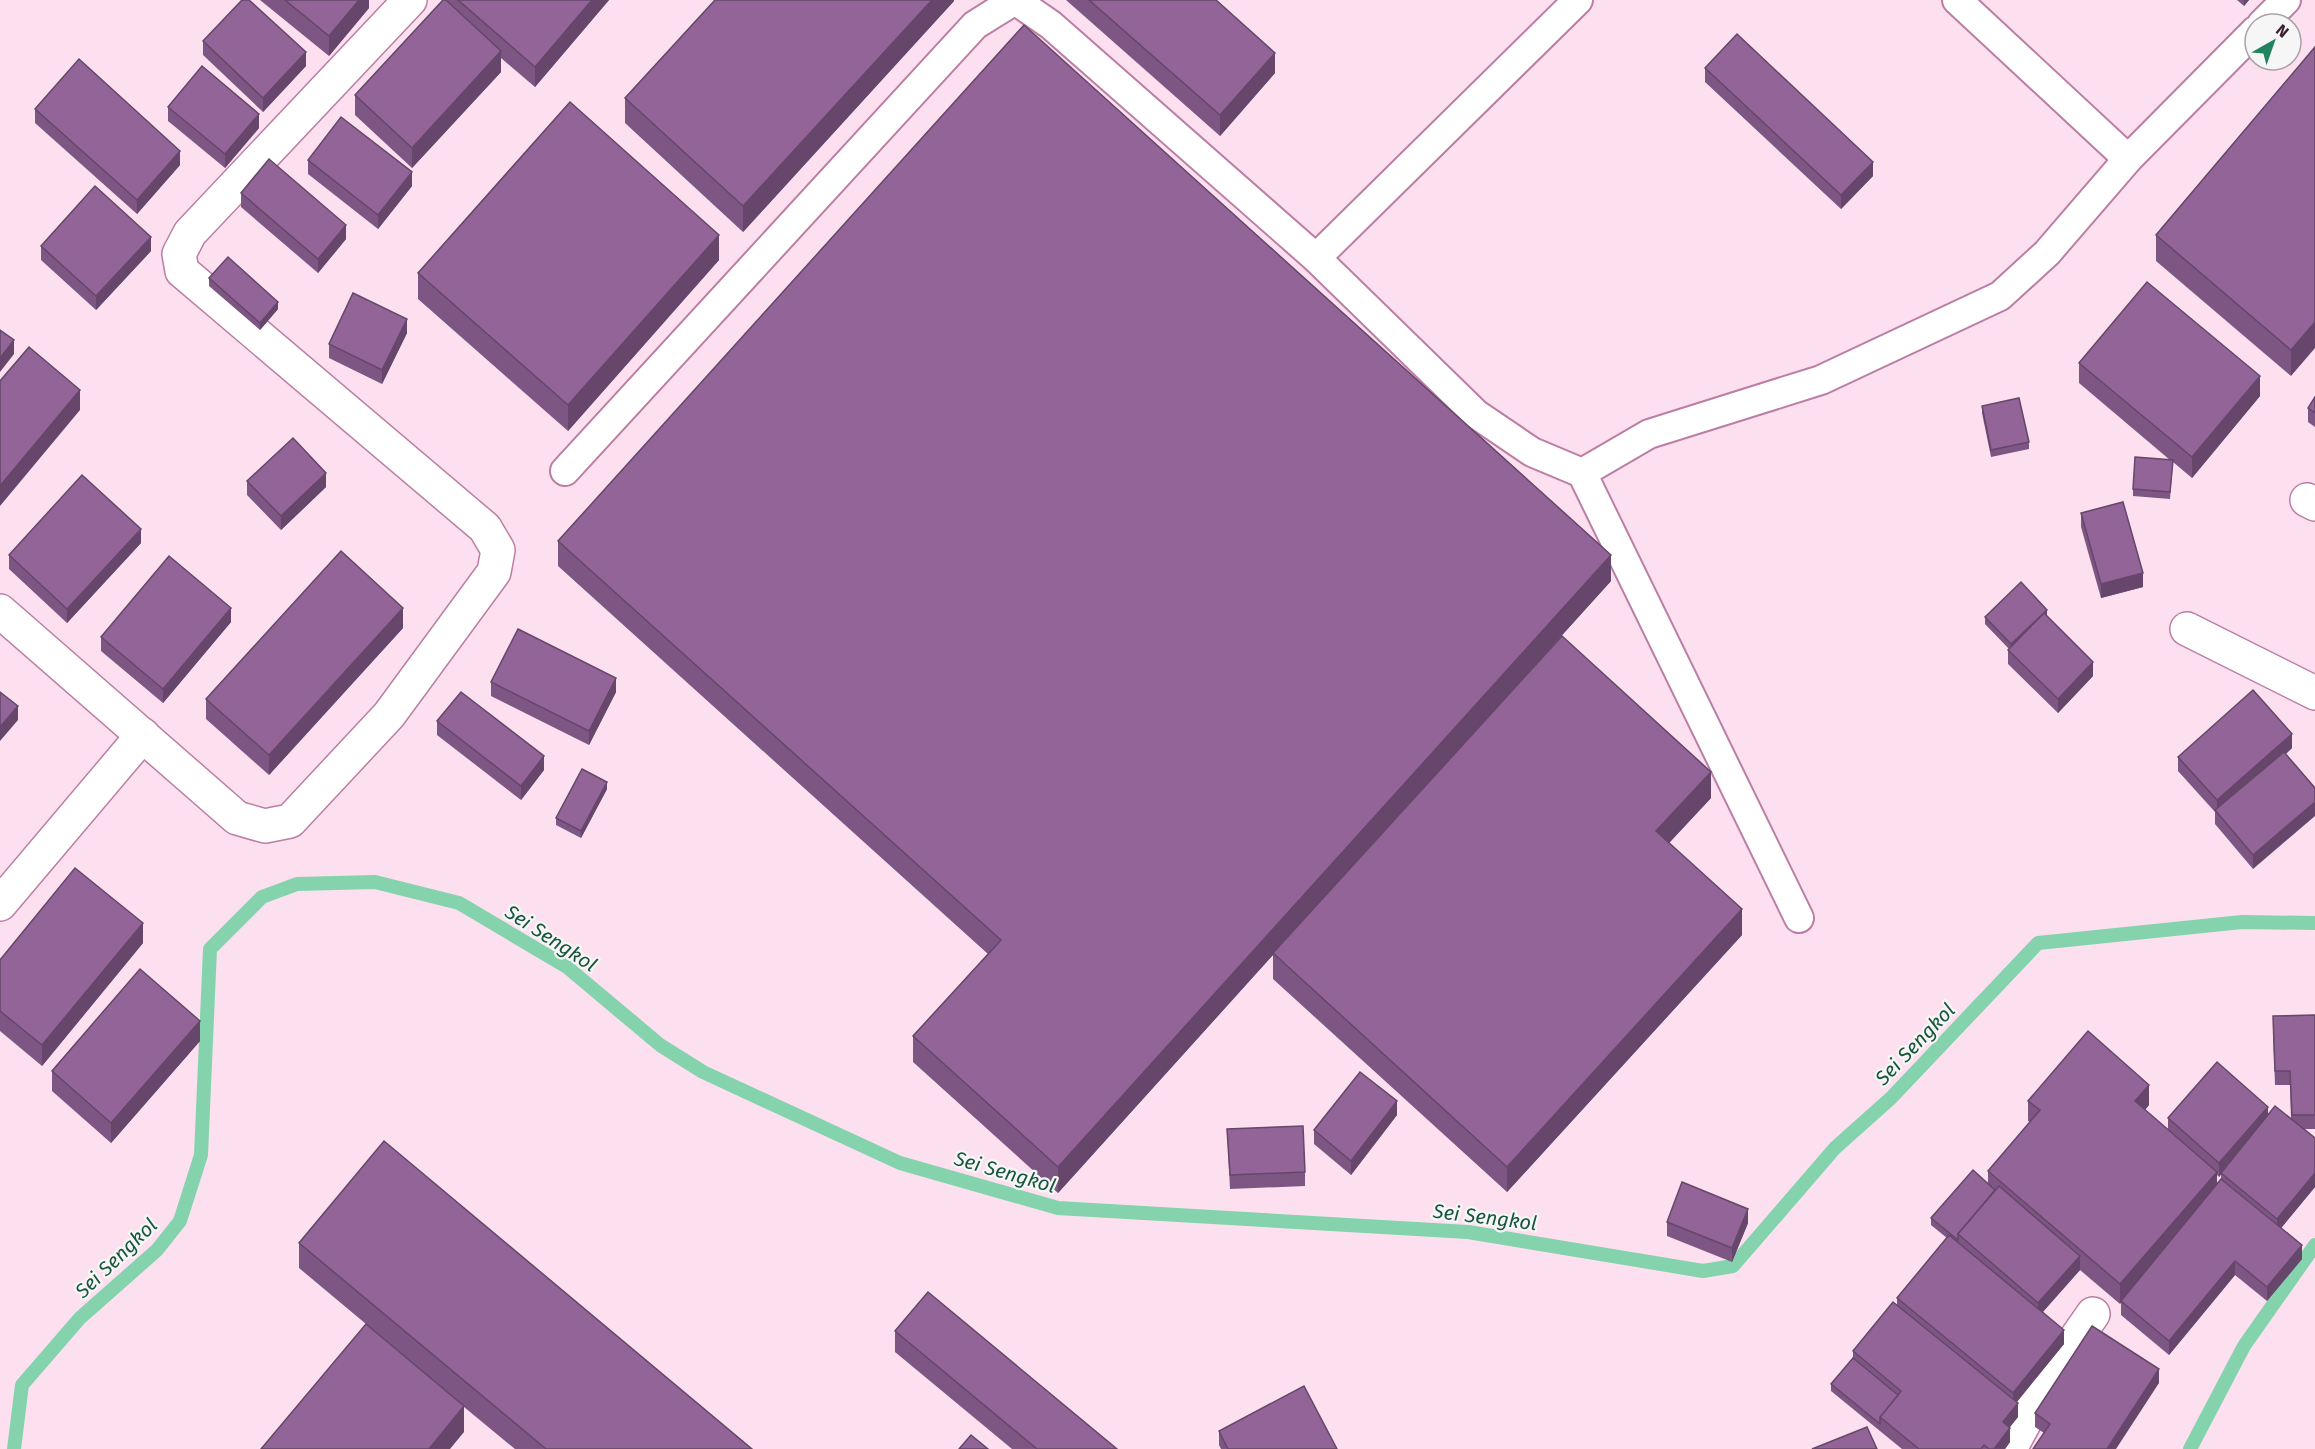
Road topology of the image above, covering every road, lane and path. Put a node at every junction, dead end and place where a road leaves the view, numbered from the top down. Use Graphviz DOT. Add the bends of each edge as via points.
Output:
graph roads {
  1 [pos="410,0"];
  2 [pos="1578,0"];
  3 [pos="1957,0"];
  4 [pos="2286,0"];
  5 [pos="2274,12"];
  6 [pos="2243,43"];
  7 [pos="2128,159"];
  8 [pos="1316,258"];
  9 [pos="565,471"];
  10 [pos="1582,473"];
  11 [pos="0,611"];
  12 [pos="2187,629"];
  13 [pos="2315,693"];
  14 [pos="143,735"];
  15 [pos="0,904"];
  16 [pos="1799,918"];
  17 [pos="2093,1314"];
  18 [pos="2010,1449"];
  1 -- 14 [label="street" via="190,233 179,254 182,272 485,528 498,550 494,572 389,715 290,821 265,826 237,818"];
  2 -- 8 [label="lane"];
  3 -- 7 [label="lane"];
  4 -- 5 [label="lane"];
  6 -- 7 [label="lane"];
  7 -- 10 [label="lane" via="2047,253 2000,296 1821,380 1650,434"];
  8 -- 9 [label="lane" via="1051,25 1015,0 975,25"];
  8 -- 10 [label="lane" via="1476,414 1532,452"];
  10 -- 16 [label="lane"];
  11 -- 14 [label="street"];
  12 -- 13 [label="street"];
  14 -- 15 [label="street"];
  17 -- 18 [label="street" via="2049,1377"];
}
